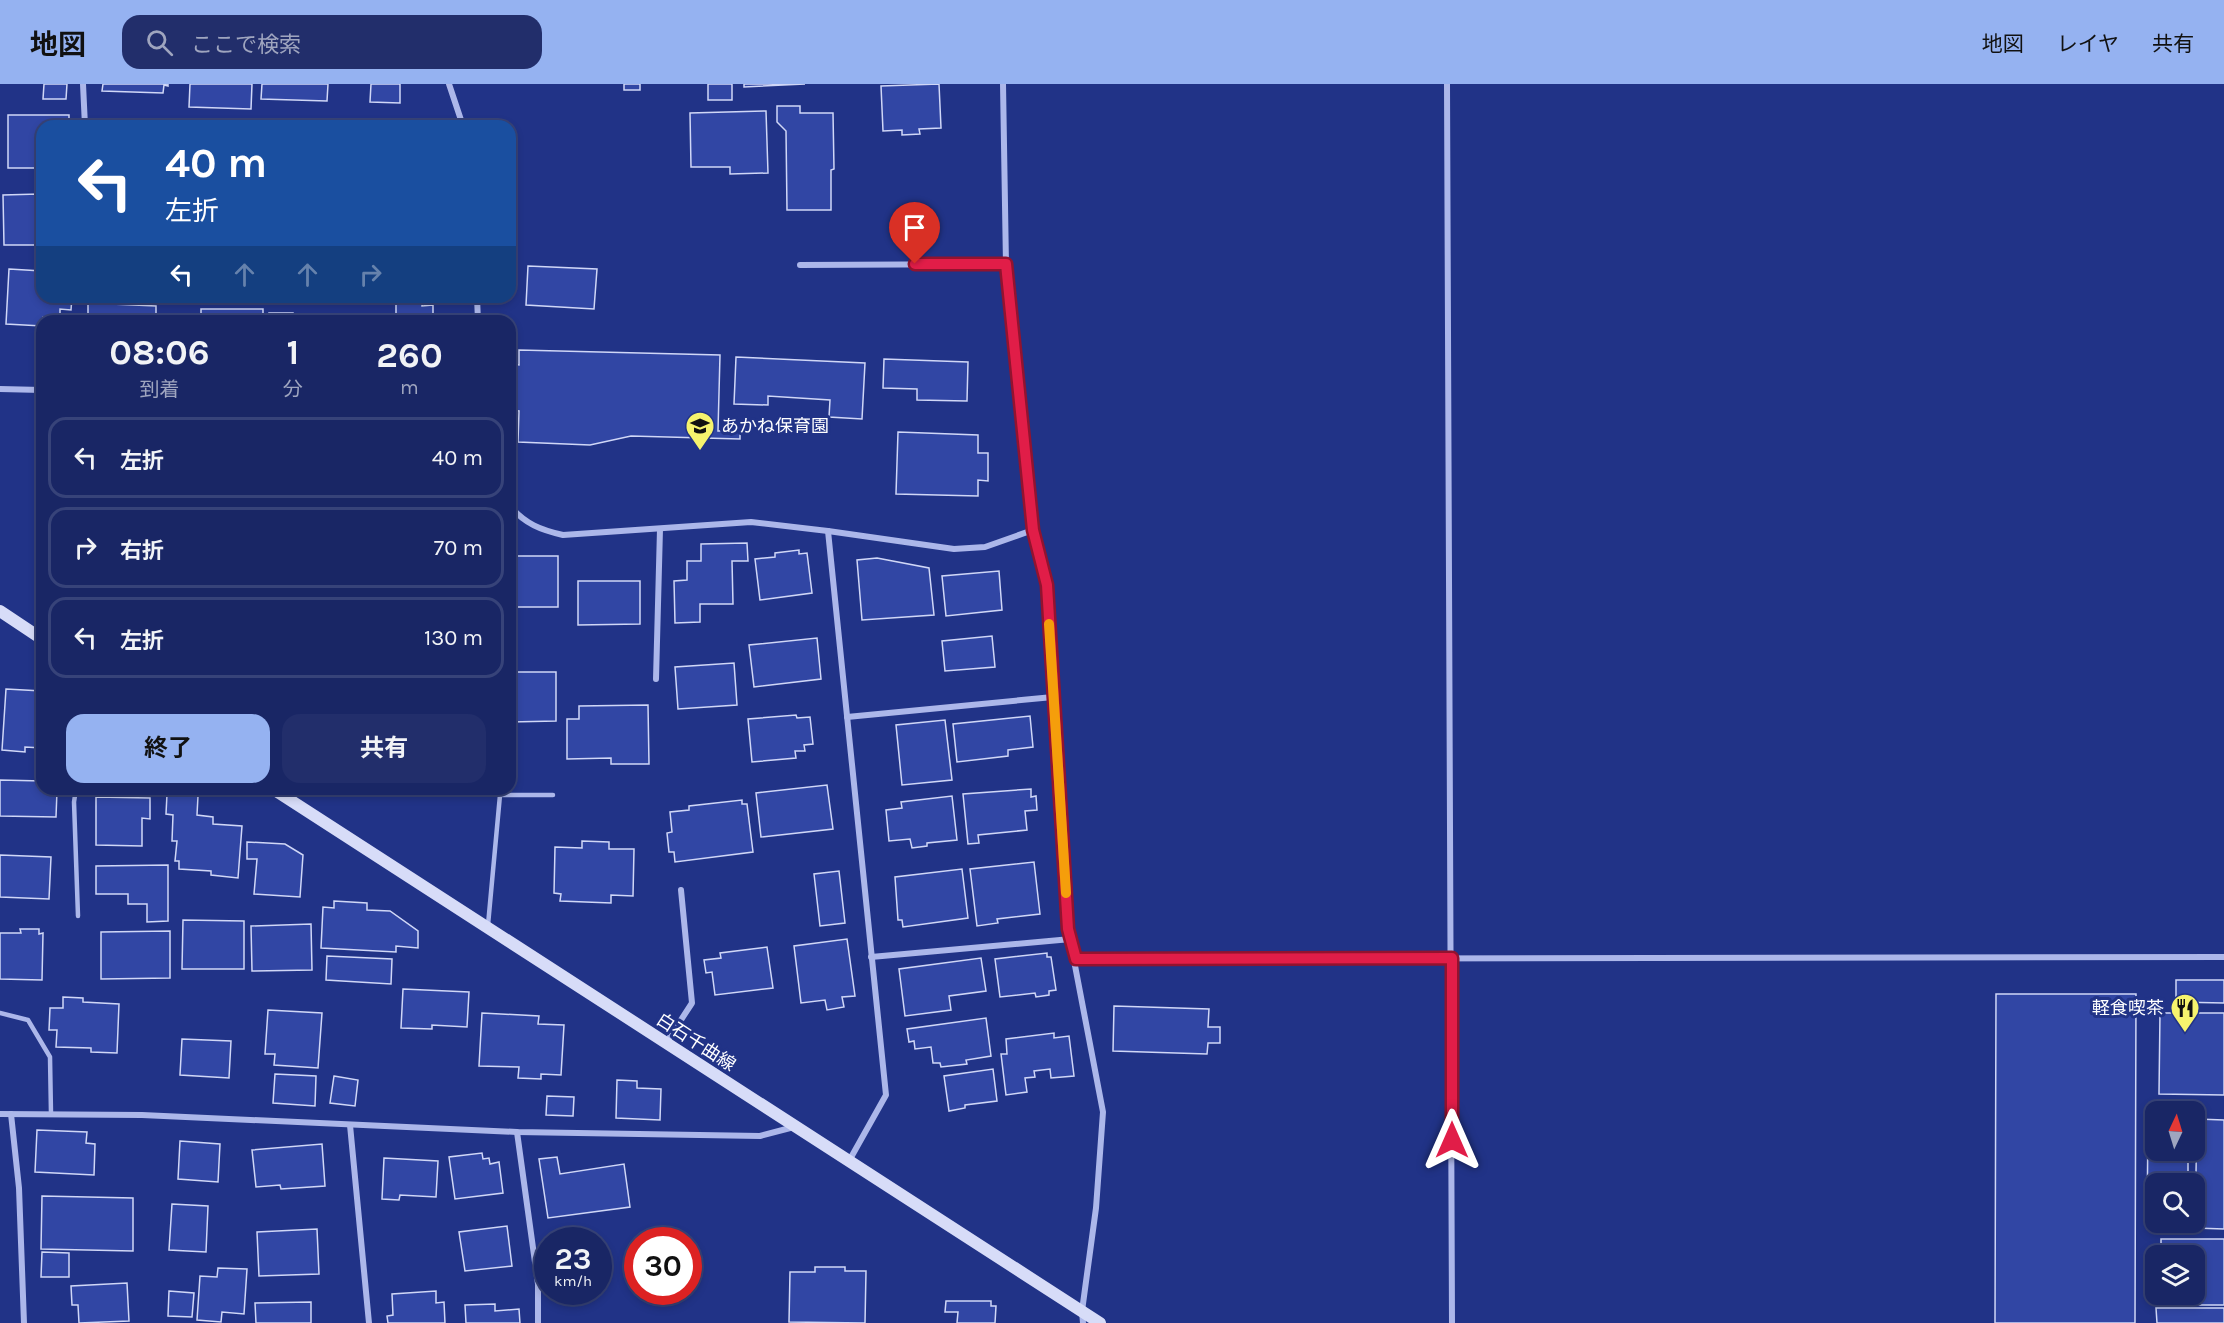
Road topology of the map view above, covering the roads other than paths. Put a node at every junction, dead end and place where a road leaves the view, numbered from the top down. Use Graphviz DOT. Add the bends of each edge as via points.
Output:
graph roads {
  1 [pos="83,84"];
  2 [pos="449,84"];
  3 [pos="1003,84"];
  4 [pos="1447,84"];
  5 [pos="85,120"];
  6 [pos="461,120"];
  7 [pos="1006,264"];
  8 [pos="800,265"];
  9 [pos="0,389"];
  10 [pos="36,390"];
  11 [pos="516,513"];
  12 [pos="660,529"];
  13 [pos="1033,530"];
  14 [pos="828,531"];
  15 [pos="0,611"];
  16 [pos="36,635"];
  17 [pos="656,679"];
  18 [pos="1053,697"];
  19 [pos="847,717"];
  20 [pos="75,795"];
  21 [pos="282,795"];
  22 [pos="553,795"];
  23 [pos="681,890"];
  24 [pos="78,916"];
  25 [pos="488,928"];
  26 [pos="1071,939"];
  27 [pos="871,957"];
  28 [pos="2224,957"];
  29 [pos="1452,958"];
  30 [pos="1076,959"];
  31 [pos="0,1013"];
  32 [pos="666,1044"];
  33 [pos="0,1114"];
  34 [pos="11,1114"];
  35 [pos="51,1114"];
  36 [pos="350,1125"];
  37 [pos="794,1127"];
  38 [pos="517,1132"];
  39 [pos="848,1161"];
  40 [pos="1082,1317"];
  41 [pos="24,1323"];
  42 [pos="369,1323"];
  43 [pos="538,1323"];
  44 [pos="1100,1323"];
  45 [pos="1452,1323"];
  1 -- 5 [label="street"];
  2 -- 6 [label="street"];
  3 -- 7 [label="street"];
  4 -- 29 [label="street"];
  7 -- 8 [label="street"];
  7 -- 13 [label="street"];
  9 -- 10 [label="street"];
  11 -- 12 [label="street" via="539,530 563,535"];
  12 -- 14 [label="street" via="751,522"];
  12 -- 17 [label="street"];
  13 -- 14 [label="street" via="986,547 954,549"];
  13 -- 18 [label="street" via="1047,585"];
  14 -- 19 [label="street"];
  15 -- 16 [label="main road"];
  18 -- 19 [label="street"];
  18 -- 26 [label="street"];
  19 -- 27 [label="street"];
  20 -- 24 [label="lane"];
  21 -- 25 [label="main road, 白石千曲線"];
  22 -- 25 [label="lane" via="500,795"];
  23 -- 32 [label="street" via="692,1003"];
  25 -- 32 [label="main road, 白石千曲線"];
  26 -- 27 [label="street"];
  26 -- 30 [label="street"];
  27 -- 39 [label="street" via="886,1095"];
  28 -- 29 [label="street"];
  29 -- 30 [label="street"];
  29 -- 45 [label="street"];
  30 -- 40 [label="street" via="1103,1112"];
  31 -- 35 [label="lane" via="28,1020 50,1057"];
  32 -- 37 [label="main road, 白石千曲線"];
  33 -- 34 [label="street"];
  34 -- 35 [label="street"];
  34 -- 41 [label="street" via="19,1188"];
  35 -- 36 [label="street"];
  36 -- 38 [label="street"];
  36 -- 42 [label="street"];
  37 -- 38 [label="street" via="760,1136"];
  37 -- 39 [label="main road, 白石千曲線"];
  38 -- 43 [label="street" via="538,1284"];
  39 -- 40 [label="main road, 白石千曲線"];
  40 -- 44 [label="main road, 白石千曲線"];
}
